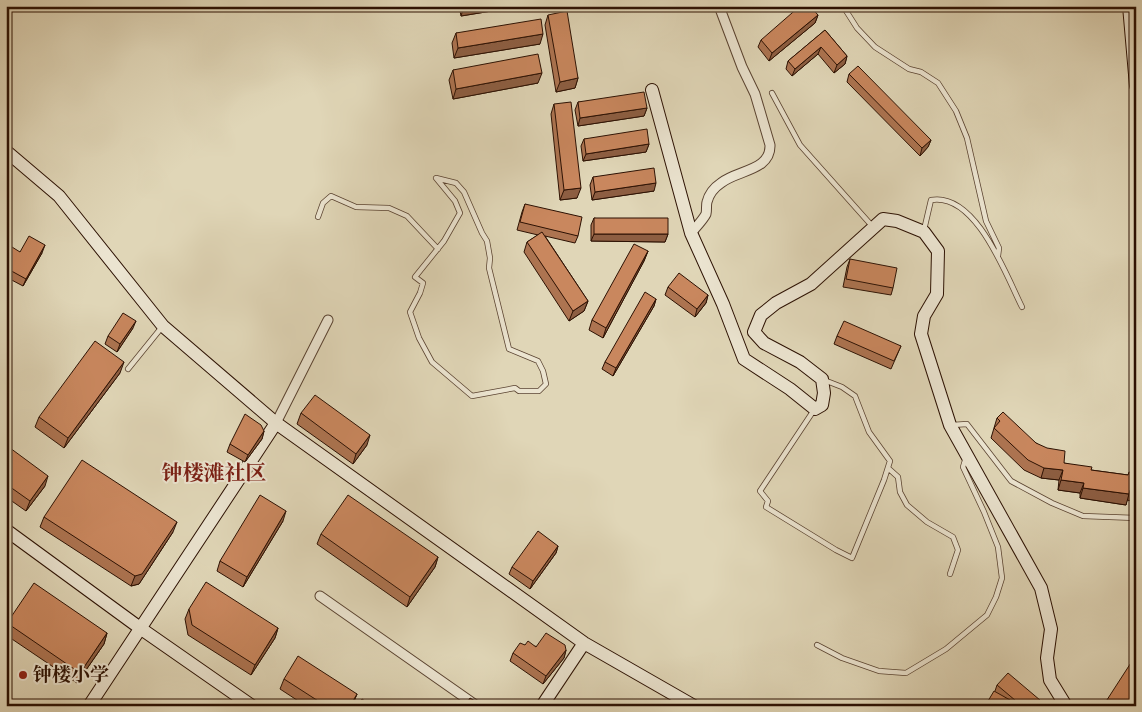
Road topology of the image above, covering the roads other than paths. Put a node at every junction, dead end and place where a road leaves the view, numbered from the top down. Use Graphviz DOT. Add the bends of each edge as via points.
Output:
graph roads {
  1 [pos="718,6"];
  2 [pos="843,6"];
  3 [pos="1129,6"];
  4 [pos="1136,86"];
  5 [pos="652,90"];
  6 [pos="772,93"];
  7 [pos="6,151"];
  8 [pos="318,216"];
  9 [pos="874,228"];
  10 [pos="691,232"];
  11 [pos="924,232"];
  12 [pos="438,248"];
  13 [pos="998,256"];
  14 [pos="1022,307"];
  15 [pos="328,320"];
  16 [pos="162,326"];
  17 [pos="128,369"];
  18 [pos="822,380"];
  19 [pos="815,409"];
  20 [pos="276,423"];
  21 [pos="950,425"];
  22 [pos="966,454"];
  23 [pos="888,468"];
  24 [pos="1136,518"];
  25 [pos="6,530"];
  26 [pos="950,574"];
  27 [pos="320,596"];
  28 [pos="140,628"];
  29 [pos="584,643"];
  30 [pos="817,645"];
  31 [pos="89,706"];
  32 [pos="252,706"];
  33 [pos="477,706"];
  34 [pos="542,706"];
  35 [pos="694,706"];
  36 [pos="1066,706"];
  1 -- 10 [label="street" via="755,94 771,150 761,164 722,182 713,190 706,214"];
  2 -- 13 [label="lane" via="875,47 938,83 968,138 986,222 999,248"];
  3 -- 4 [label="street"];
  5 -- 10 [label="street"];
  6 -- 9 [label="lane" via="800,145"];
  7 -- 16 [label="street" via="59,196"];
  8 -- 12 [label="lane" via="324,202 331,196 356,207 389,208 407,216"];
  9 -- 11 [label="street" via="884,219"];
  9 -- 18 [label="street" via="811,284 761,315 754,332 764,343 800,362"];
  10 -- 19 [label="street" via="744,359"];
  11 -- 13 [label="lane" via="931,200 939,198 958,205 988,238"];
  11 -- 21 [label="street" via="938,251 937,294 924,316 920,334"];
  12 -- 12 [label="lane" via="460,213 455,201 436,178 456,183 464,192 487,241 489,268 509,349 538,361 546,384 539,391 515,388 472,396 432,362 410,312 423,283 415,277"];
  13 -- 14 [label="lane"];
  15 -- 20 [label="street"];
  16 -- 17 [label="lane"];
  16 -- 20 [label="street"];
  18 -- 19 [label="street" via="822,405"];
  18 -- 23 [label="lane" via="855,396 869,432 890,461"];
  19 -- 23 [label="lane" via="760,491 768,501 766,506 852,558"];
  20 -- 28 [label="street"];
  20 -- 29 [label="street"];
  21 -- 22 [label="street"];
  21 -- 24 [label="lane" via="966,424 1012,481 1052,503 1083,516"];
  22 -- 30 [label="lane" via="963,467 998,547 1002,578 987,615 946,649 906,673 879,671"];
  22 -- 36 [label="street" via="1041,588 1052,629 1047,658 1050,680"];
  23 -- 26 [label="lane" via="898,477 900,492 907,505 953,538 958,550"];
  25 -- 28 [label="street"];
  27 -- 33 [label="street"];
  28 -- 31 [label="street"];
  28 -- 32 [label="street"];
  29 -- 34 [label="street"];
  29 -- 35 [label="street"];
}
